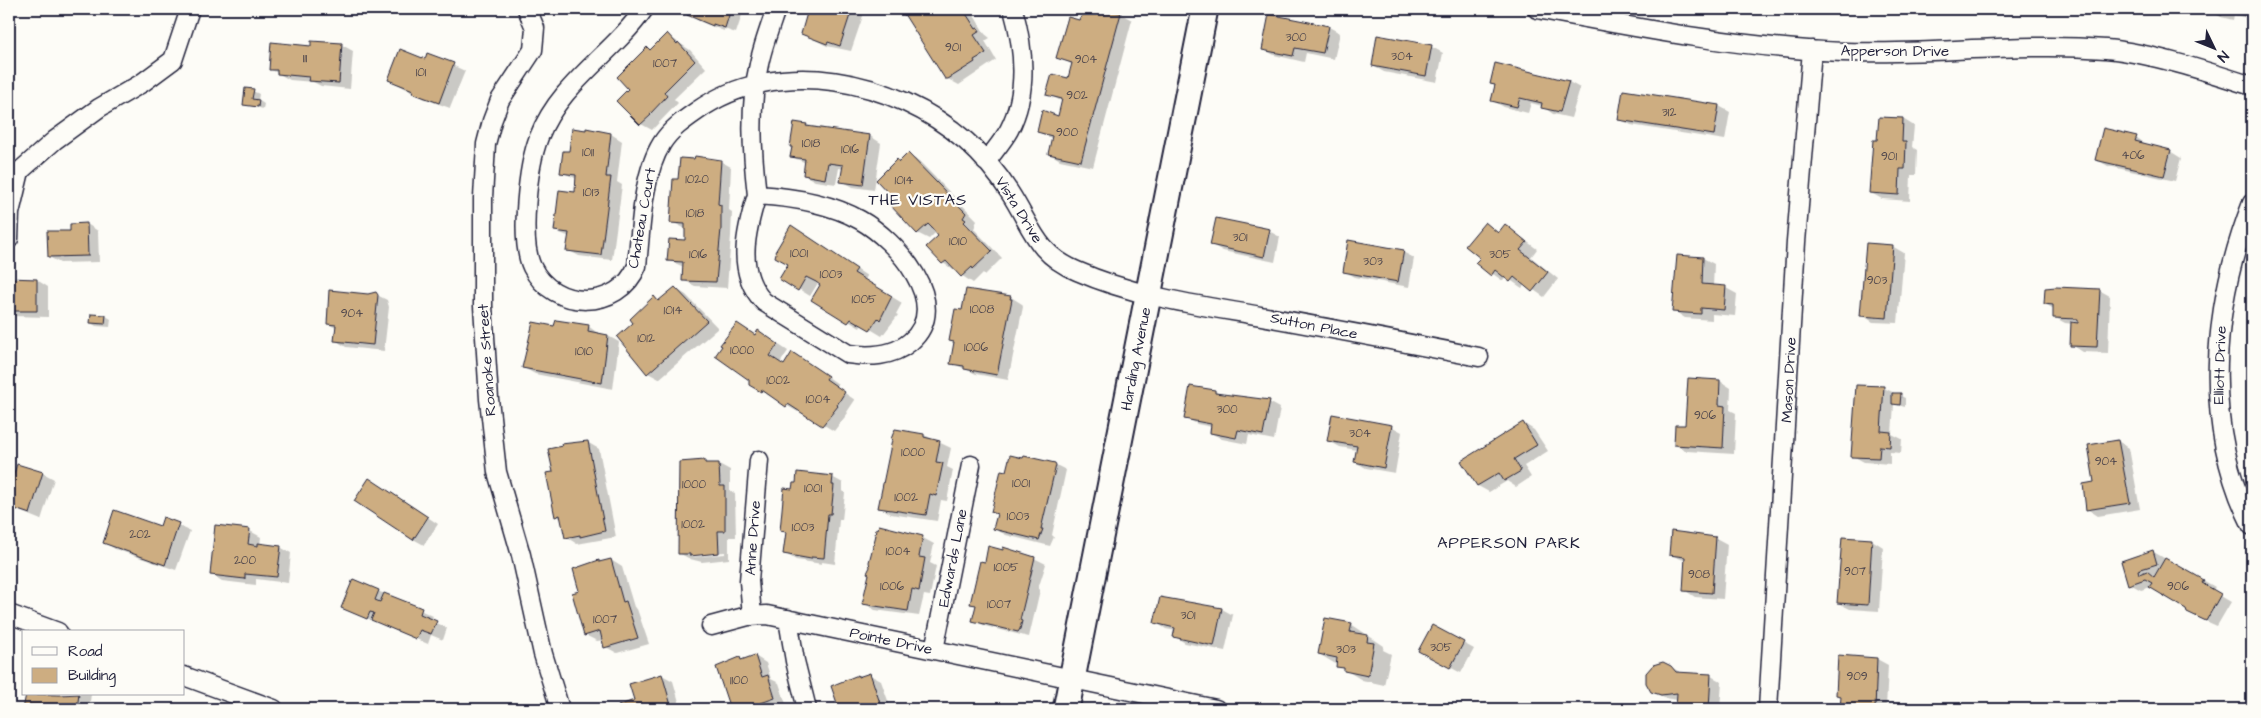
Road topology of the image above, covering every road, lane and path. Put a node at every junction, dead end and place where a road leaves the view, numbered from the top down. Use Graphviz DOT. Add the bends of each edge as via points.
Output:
graph roads {
  1 [pos="190,9"];
  2 [pos="644,9"];
  3 [pos="776,9"];
  4 [pos="1013,9"];
  5 [pos="1205,9"];
  6 [pos="1537,9"];
  7 [pos="529,12"];
  8 [pos="1812,50"];
  9 [pos="755,84"];
  10 [pos="2252,86"];
  11 [pos="986,162"];
  12 [pos="757,195"];
  13 [pos="2252,203"];
  14 [pos="9,239"];
  15 [pos="1149,296"];
  16 [pos="1479,357"];
  17 [pos="759,460"];
  18 [pos="971,465"];
  19 [pos="2252,526"];
  20 [pos="9,614"];
  21 [pos="752,616"];
  22 [pos="788,619"];
  23 [pos="711,626"];
  24 [pos="53,630"];
  25 [pos="934,650"];
  26 [pos="185,676"];
  27 [pos="1070,680"];
  28 [pos="274,709"];
  29 [pos="560,709"];
  30 [pos="807,709"];
  31 [pos="1066,709"];
  32 [pos="1216,709"];
  33 [pos="1768,709"];
  1 -- 14 [label="street" via="173,60 99,108 20,171 10,213"];
  2 -- 9 [label="street, Chateau Court" via="627,31 577,79 539,137 527,202 528,254 538,278 552,290 566,297 592,300 606,297 627,284 637,266 651,167 664,140 682,121 708,103"];
  3 -- 9 [label="street"];
  4 -- 11 [label="street" via="1023,60 1019,101 1008,131"];
  5 -- 15 [label="main road, Harding Avenue"];
  6 -- 8 [label="street, Apperson Drive" via="1754,45"];
  7 -- 29 [label="street, Roanoke Street" via="536,28 533,50 500,100 486,144 483,306 498,472 521,555 542,654"];
  8 -- 10 [label="street, Apperson Drive" via="1898,54 1996,47 2108,49"];
  8 -- 33 [label="street, Mason Drive" via="1796,242"];
  9 -- 11 [label="street, Vista Drive" via="802,80 840,82 893,96 941,121"];
  9 -- 12 [label="street" via="752,132"];
  11 -- 15 [label="street, Vista Drive" via="1011,194 1037,241 1060,263"];
  12 -- 12 [label="street" via="832,208 859,220 882,236 915,273 922,291 926,314 914,338 891,353 848,354 764,302 755,293 747,274 747,232"];
  13 -- 19 [label="street, Elliott Drive" via="2223,307 2217,375 2221,434 2235,484"];
  15 -- 16 [label="street, Sutton Place"];
  15 -- 27 [label="main road, Harding Avenue"];
  17 -- 21 [label="street, Anne Drive" via="749,582"];
  18 -- 25 [label="street, Edwards Lane"];
  20 -- 24 [label="street"];
  21 -- 22 [label="street, Pointe Drive"];
  21 -- 23 [label="street, Pointe Drive" via="729,619"];
  22 -- 25 [label="street, Pointe Drive"];
  22 -- 30 [label="street"];
  25 -- 27 [label="street, Pointe Drive"];
  26 -- 28 [label="street"];
  27 -- 31 [label="main road, Harding Avenue"];
  27 -- 32 [label="street, Pointe Drive"];
}
